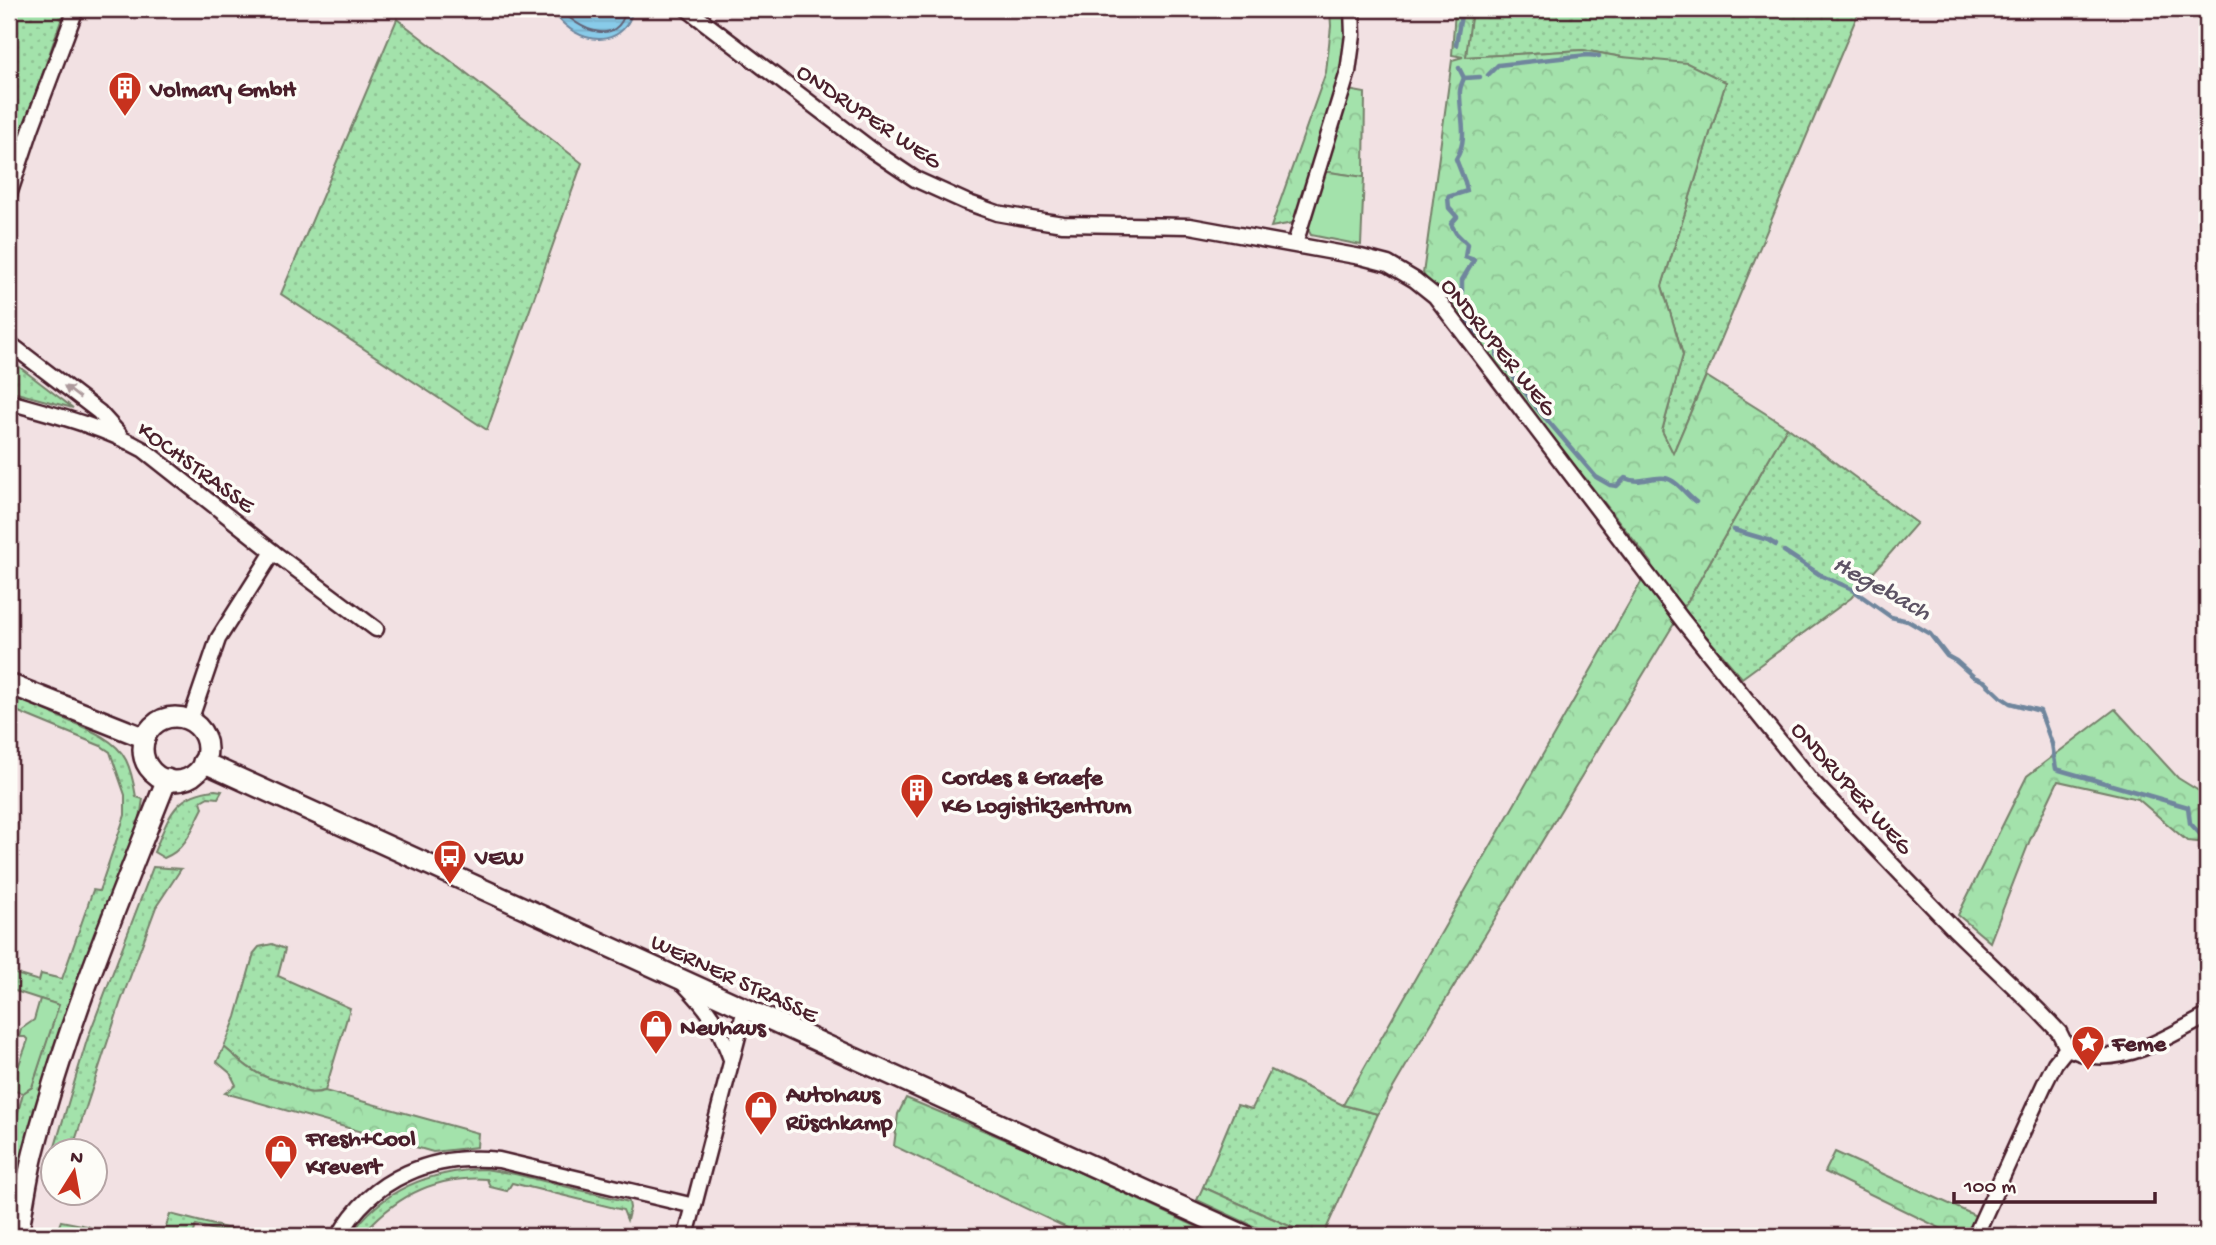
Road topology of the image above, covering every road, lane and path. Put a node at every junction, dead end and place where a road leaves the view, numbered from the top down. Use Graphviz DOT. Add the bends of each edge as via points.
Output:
graph roads {
  1 [pos="76,9"];
  2 [pos="687,9"];
  3 [pos="1352,9"];
  4 [pos="9,195"];
  5 [pos="1295,244"];
  6 [pos="9,344"];
  7 [pos="9,402"];
  8 [pos="122,438"];
  9 [pos="273,552"];
  10 [pos="376,629"];
  11 [pos="9,684"];
  12 [pos="190,721"];
  13 [pos="145,738"];
  14 [pos="204,762"];
  15 [pos="167,779"];
  16 [pos="679,979"];
  17 [pos="745,1009"];
  18 [pos="2207,1016"];
  19 [pos="2067,1048"];
  20 [pos="730,1059"];
  21 [pos="694,1206"];
  22 [pos="18,1236"];
  23 [pos="339,1236"];
  24 [pos="686,1236"];
  25 [pos="1246,1236"];
  26 [pos="1975,1236"];
  1 -- 4 [label="street"];
  2 -- 5 [label="street, ONDRUPER WEG" via="872,150 915,179 966,202 1063,224 1190,226"];
  3 -- 5 [label="street" via="1348,72"];
  5 -- 19 [label="street, ONDRUPER WEG" via="1388,264 1435,296 1811,780 2038,1010"];
  8 -- 6 [label="street, one-way" via="99,412"];
  7 -- 8 [label="street, KOCHSTRASSE"];
  8 -- 9 [label="street, KOCHSTRASSE" via="167,467"];
  9 -- 10 [label="street, KOCHSTRASSE"];
  9 -- 12 [label="street" via="218,639"];
  11 -- 13 [label="main road"];
  12 -- 13 [label="main road" via="162,719"];
  12 -- 14 [label="main road" via="203,734"];
  13 -- 15 [label="main road" via="147,764"];
  14 -- 15 [label="main road" via="184,779"];
  14 -- 16 [label="main road, WERNER STRASSE"];
  15 -- 22 [label="main road" via="50,1091"];
  16 -- 17 [label="main road, WERNER STRASSE"];
  16 -- 20 [label="street" via="709,1010"];
  17 -- 20 [label="street"];
  17 -- 25 [label="main road, WERNER STRASSE"];
  18 -- 19 [label="street" via="2139,1051 2090,1056"];
  19 -- 26 [label="street" via="2044,1085"];
  20 -- 21 [label="street"];
  21 -- 23 [label="street" via="499,1160 453,1159 393,1180 358,1209"];
  21 -- 24 [label="street"];
}
